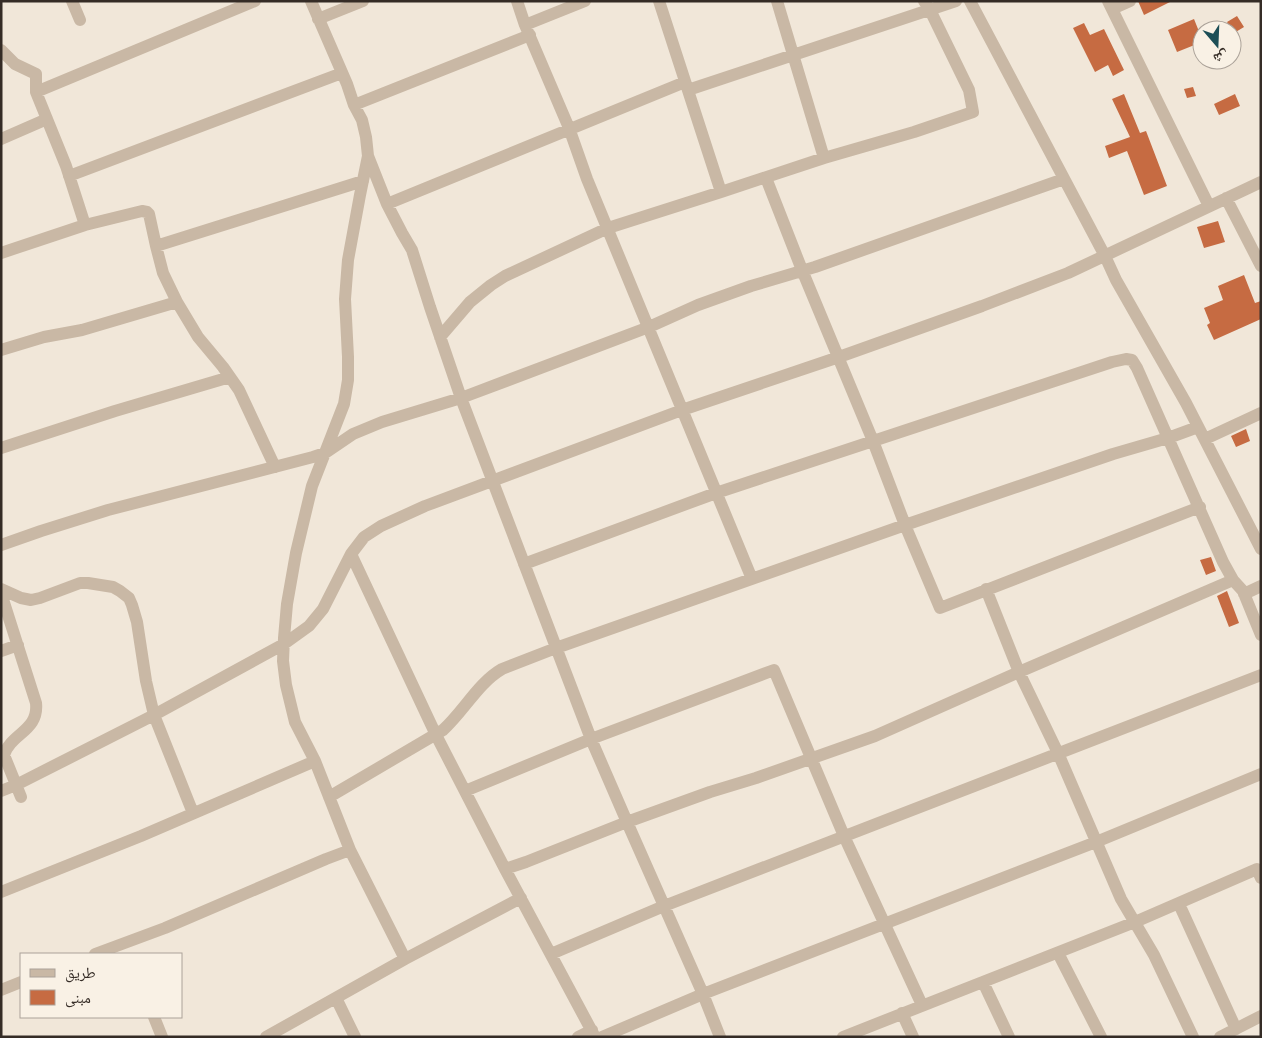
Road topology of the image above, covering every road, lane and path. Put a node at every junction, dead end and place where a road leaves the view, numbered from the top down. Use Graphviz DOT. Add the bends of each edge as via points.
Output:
graph roads {
  1 [pos="72,1"];
  2 [pos="255,1"];
  3 [pos="311,1"];
  4 [pos="363,1"];
  5 [pos="517,1"];
  6 [pos="585,1"];
  7 [pos="659,1"];
  8 [pos="777,1"];
  9 [pos="956,1"];
  10 [pos="970,1"];
  11 [pos="1130,1"];
  12 [pos="1110,5"];
  13 [pos="927,6"];
  14 [pos="318,19"];
  15 [pos="80,20"];
  16 [pos="527,30"];
  17 [pos="1,50"];
  18 [pos="793,55"];
  19 [pos="342,73"];
  20 [pos="686,86"];
  21 [pos="36,92"];
  22 [pos="354,105"];
  23 [pos="47,119"];
  24 [pos="569,128"];
  25 [pos="1,139"];
  26 [pos="368,156"];
  27 [pos="824,158"];
  28 [pos="69,176"];
  29 [pos="766,178"];
  30 [pos="1064,179"];
  31 [pos="363,180"];
  32 [pos="1261,182"];
  33 [pos="721,192"];
  34 [pos="1226,198"];
  35 [pos="387,204"];
  36 [pos="1209,206"];
  37 [pos="85,225"];
  38 [pos="608,228"];
  39 [pos="156,246"];
  40 [pos="1,253"];
  41 [pos="1105,256"];
  42 [pos="1261,266"];
  43 [pos="802,270"];
  44 [pos="177,302"];
  45 [pos="649,327"];
  46 [pos="440,337"];
  47 [pos="1,350"];
  48 [pos="839,357"];
  49 [pos="230,377"];
  50 [pos="460,398"];
  51 [pos="682,410"];
  52 [pos="1261,413"];
  53 [pos="1198,427"];
  54 [pos="1168,438"];
  55 [pos="1205,439"];
  56 [pos="873,441"];
  57 [pos="1,448"];
  58 [pos="325,453"];
  59 [pos="275,468"];
  60 [pos="493,481"];
  61 [pos="716,493"];
  62 [pos="1200,507"];
  63 [pos="905,525"];
  64 [pos="1,545"];
  65 [pos="1261,549"];
  66 [pos="350,554"];
  67 [pos="524,564"];
  68 [pos="752,579"];
  69 [pos="1233,580"];
  70 [pos="1261,586"];
  71 [pos="1,588"];
  72 [pos="986,589"];
  73 [pos="1,594"];
  74 [pos="1244,594"];
  75 [pos="1261,635"];
  76 [pos="284,644"];
  77 [pos="18,645"];
  78 [pos="556,648"];
  79 [pos="1,651"];
  80 [pos="1019,672"];
  81 [pos="1261,675"];
  82 [pos="154,715"];
  83 [pos="436,735"];
  84 [pos="592,739"];
  85 [pos="1058,753"];
  86 [pos="811,758"];
  87 [pos="315,761"];
  88 [pos="1261,774"];
  89 [pos="1,791"];
  90 [pos="18,791"];
  91 [pos="465,791"];
  92 [pos="329,797"];
  93 [pos="193,813"];
  94 [pos="627,822"];
  95 [pos="844,836"];
  96 [pos="1096,842"];
  97 [pos="350,850"];
  98 [pos="505,868"];
  99 [pos="1259,871"];
  100 [pos="1,892"];
  101 [pos="521,898"];
  102 [pos="1179,904"];
  103 [pos="664,906"];
  104 [pos="1135,922"];
  105 [pos="884,924"];
  106 [pos="126,949"];
  107 [pos="101,953"];
  108 [pos="1058,953"];
  109 [pos="551,954"];
  110 [pos="406,959"];
  111 [pos="20,982"];
  112 [pos="983,982"];
  113 [pos="1,990"];
  114 [pos="703,994"];
  115 [pos="336,998"];
  116 [pos="922,1005"];
  117 [pos="902,1013"];
  118 [pos="1261,1016"];
  119 [pos="154,1018"];
  120 [pos="1236,1029"];
  121 [pos="596,1034"];
  122 [pos="162,1037"];
  123 [pos="266,1037"];
  124 [pos="355,1037"];
  125 [pos="578,1037"];
  126 [pos="720,1037"];
  127 [pos="843,1037"];
  128 [pos="913,1037"];
  129 [pos="1009,1037"];
  130 [pos="1101,1037"];
  131 [pos="1193,1037"];
  132 [pos="1220,1037"];
  1 -- 15 [label="street"];
  2 -- 21 [label="street"];
  3 -- 14 [label="street"];
  4 -- 14 [label="street"];
  5 -- 16 [label="street"];
  6 -- 16 [label="street"];
  7 -- 20 [label="street"];
  8 -- 18 [label="street"];
  9 -- 13 [label="street"];
  10 -- 30 [label="street"];
  11 -- 12 [label="street"];
  12 -- 36 [label="street"];
  13 -- 18 [label="street"];
  13 -- 27 [label="street" via="969,90 973,112"];
  14 -- 19 [label="street"];
  16 -- 22 [label="street"];
  16 -- 24 [label="street"];
  17 -- 21 [label="street" via="15,64 36,74"];
  18 -- 20 [label="street"];
  18 -- 27 [label="street"];
  19 -- 22 [label="street"];
  19 -- 28 [label="street"];
  20 -- 24 [label="street"];
  20 -- 33 [label="street"];
  21 -- 23 [label="street"];
  22 -- 26 [label="street" via="362,120"];
  23 -- 25 [label="street"];
  23 -- 28 [label="street"];
  24 -- 35 [label="street"];
  24 -- 38 [label="street"];
  26 -- 31 [label="street"];
  26 -- 35 [label="street"];
  27 -- 29 [label="street"];
  28 -- 37 [label="street"];
  29 -- 33 [label="street"];
  29 -- 43 [label="street"];
  30 -- 41 [label="street"];
  30 -- 43 [label="street"];
  31 -- 39 [label="street"];
  31 -- 58 [label="street" via="348,260 345,299 348,380 344,404"];
  32 -- 34 [label="street"];
  33 -- 38 [label="street"];
  34 -- 36 [label="street"];
  34 -- 42 [label="street"];
  35 -- 46 [label="street" via="412,250"];
  36 -- 41 [label="street"];
  37 -- 39 [label="street" via="147,212"];
  37 -- 40 [label="street"];
  38 -- 45 [label="street"];
  38 -- 46 [label="street" via="505,276 470,302"];
  39 -- 44 [label="street" via="163,273"];
  41 -- 48 [label="street" via="982,306"];
  41 -- 53 [label="street"];
  43 -- 45 [label="street" via="698,305"];
  43 -- 48 [label="street"];
  44 -- 47 [label="street"];
  44 -- 49 [label="street"];
  45 -- 50 [label="street"];
  45 -- 51 [label="street"];
  46 -- 50 [label="street"];
  48 -- 51 [label="street"];
  48 -- 56 [label="street"];
  49 -- 57 [label="street"];
  49 -- 59 [label="street"];
  50 -- 58 [label="street" via="382,422 353,434"];
  50 -- 60 [label="street"];
  51 -- 60 [label="street"];
  51 -- 61 [label="street"];
  52 -- 55 [label="street"];
  53 -- 54 [label="street"];
  53 -- 55 [label="street"];
  54 -- 56 [label="street" via="1138,368 1132,360 1126,359"];
  54 -- 62 [label="street"];
  54 -- 63 [label="street"];
  55 -- 65 [label="street"];
  56 -- 61 [label="street"];
  56 -- 63 [label="street"];
  58 -- 59 [label="street"];
  58 -- 76 [label="street" via="312,486 296,553"];
  59 -- 64 [label="street" via="108,510"];
  60 -- 66 [label="street" via="381,526 364,537"];
  60 -- 67 [label="street"];
  61 -- 67 [label="street"];
  61 -- 68 [label="street"];
  62 -- 69 [label="street"];
  62 -- 72 [label="street"];
  63 -- 68 [label="street"];
  63 -- 72 [label="street" via="940,608"];
  66 -- 76 [label="street" via="323,609 308,626"];
  66 -- 83 [label="street"];
  67 -- 78 [label="street"];
  68 -- 78 [label="street"];
  69 -- 74 [label="street"];
  69 -- 80 [label="street"];
  70 -- 74 [label="street"];
  71 -- 82 [label="street" via="31,600 88,583 113,587 128,598 137,622"];
  72 -- 80 [label="street"];
  73 -- 77 [label="street"];
  74 -- 75 [label="street"];
  76 -- 82 [label="street"];
  76 -- 87 [label="street" via="286,685 292,712"];
  77 -- 79 [label="street"];
  77 -- 90 [label="street" via="37,712 32,723 4,752"];
  78 -- 83 [label="street" via="496,673 451,724"];
  78 -- 84 [label="street"];
  80 -- 85 [label="street"];
  80 -- 86 [label="street" via="875,736"];
  81 -- 85 [label="street"];
  82 -- 90 [label="street"];
  82 -- 93 [label="street"];
  83 -- 91 [label="street"];
  83 -- 92 [label="street"];
  84 -- 86 [label="street" via="774,670"];
  84 -- 91 [label="street"];
  84 -- 94 [label="street"];
  85 -- 95 [label="street"];
  85 -- 96 [label="street"];
  86 -- 94 [label="street"];
  86 -- 95 [label="street"];
  87 -- 92 [label="street"];
  87 -- 93 [label="street"];
  88 -- 96 [label="street"];
  89 -- 90 [label="street"];
  91 -- 98 [label="street"];
  92 -- 97 [label="street"];
  93 -- 100 [label="street"];
  94 -- 98 [label="street"];
  94 -- 103 [label="street"];
  95 -- 103 [label="street"];
  95 -- 105 [label="street"];
  96 -- 104 [label="street" via="1121,899"];
  96 -- 105 [label="street"];
  97 -- 106 [label="street" via="165,928"];
  97 -- 110 [label="street"];
  98 -- 101 [label="street"];
  99 -- 102 [label="street"];
  101 -- 109 [label="street"];
  101 -- 110 [label="street"];
  102 -- 104 [label="street"];
  102 -- 120 [label="street"];
  103 -- 109 [label="street"];
  103 -- 114 [label="street"];
  104 -- 108 [label="street"];
  104 -- 131 [label="street"];
  105 -- 114 [label="street"];
  105 -- 116 [label="street"];
  106 -- 107 [label="street"];
  108 -- 112 [label="street"];
  108 -- 130 [label="street"];
  109 -- 121 [label="street"];
  110 -- 115 [label="street"];
  111 -- 113 [label="street"];
  112 -- 116 [label="street"];
  112 -- 129 [label="street"];
  114 -- 121 [label="street"];
  114 -- 126 [label="street"];
  115 -- 123 [label="street"];
  115 -- 124 [label="street"];
  116 -- 117 [label="street"];
  117 -- 127 [label="street"];
  117 -- 128 [label="street"];
  118 -- 120 [label="street"];
  119 -- 122 [label="street"];
  120 -- 132 [label="street"];
  121 -- 125 [label="street"];
}
